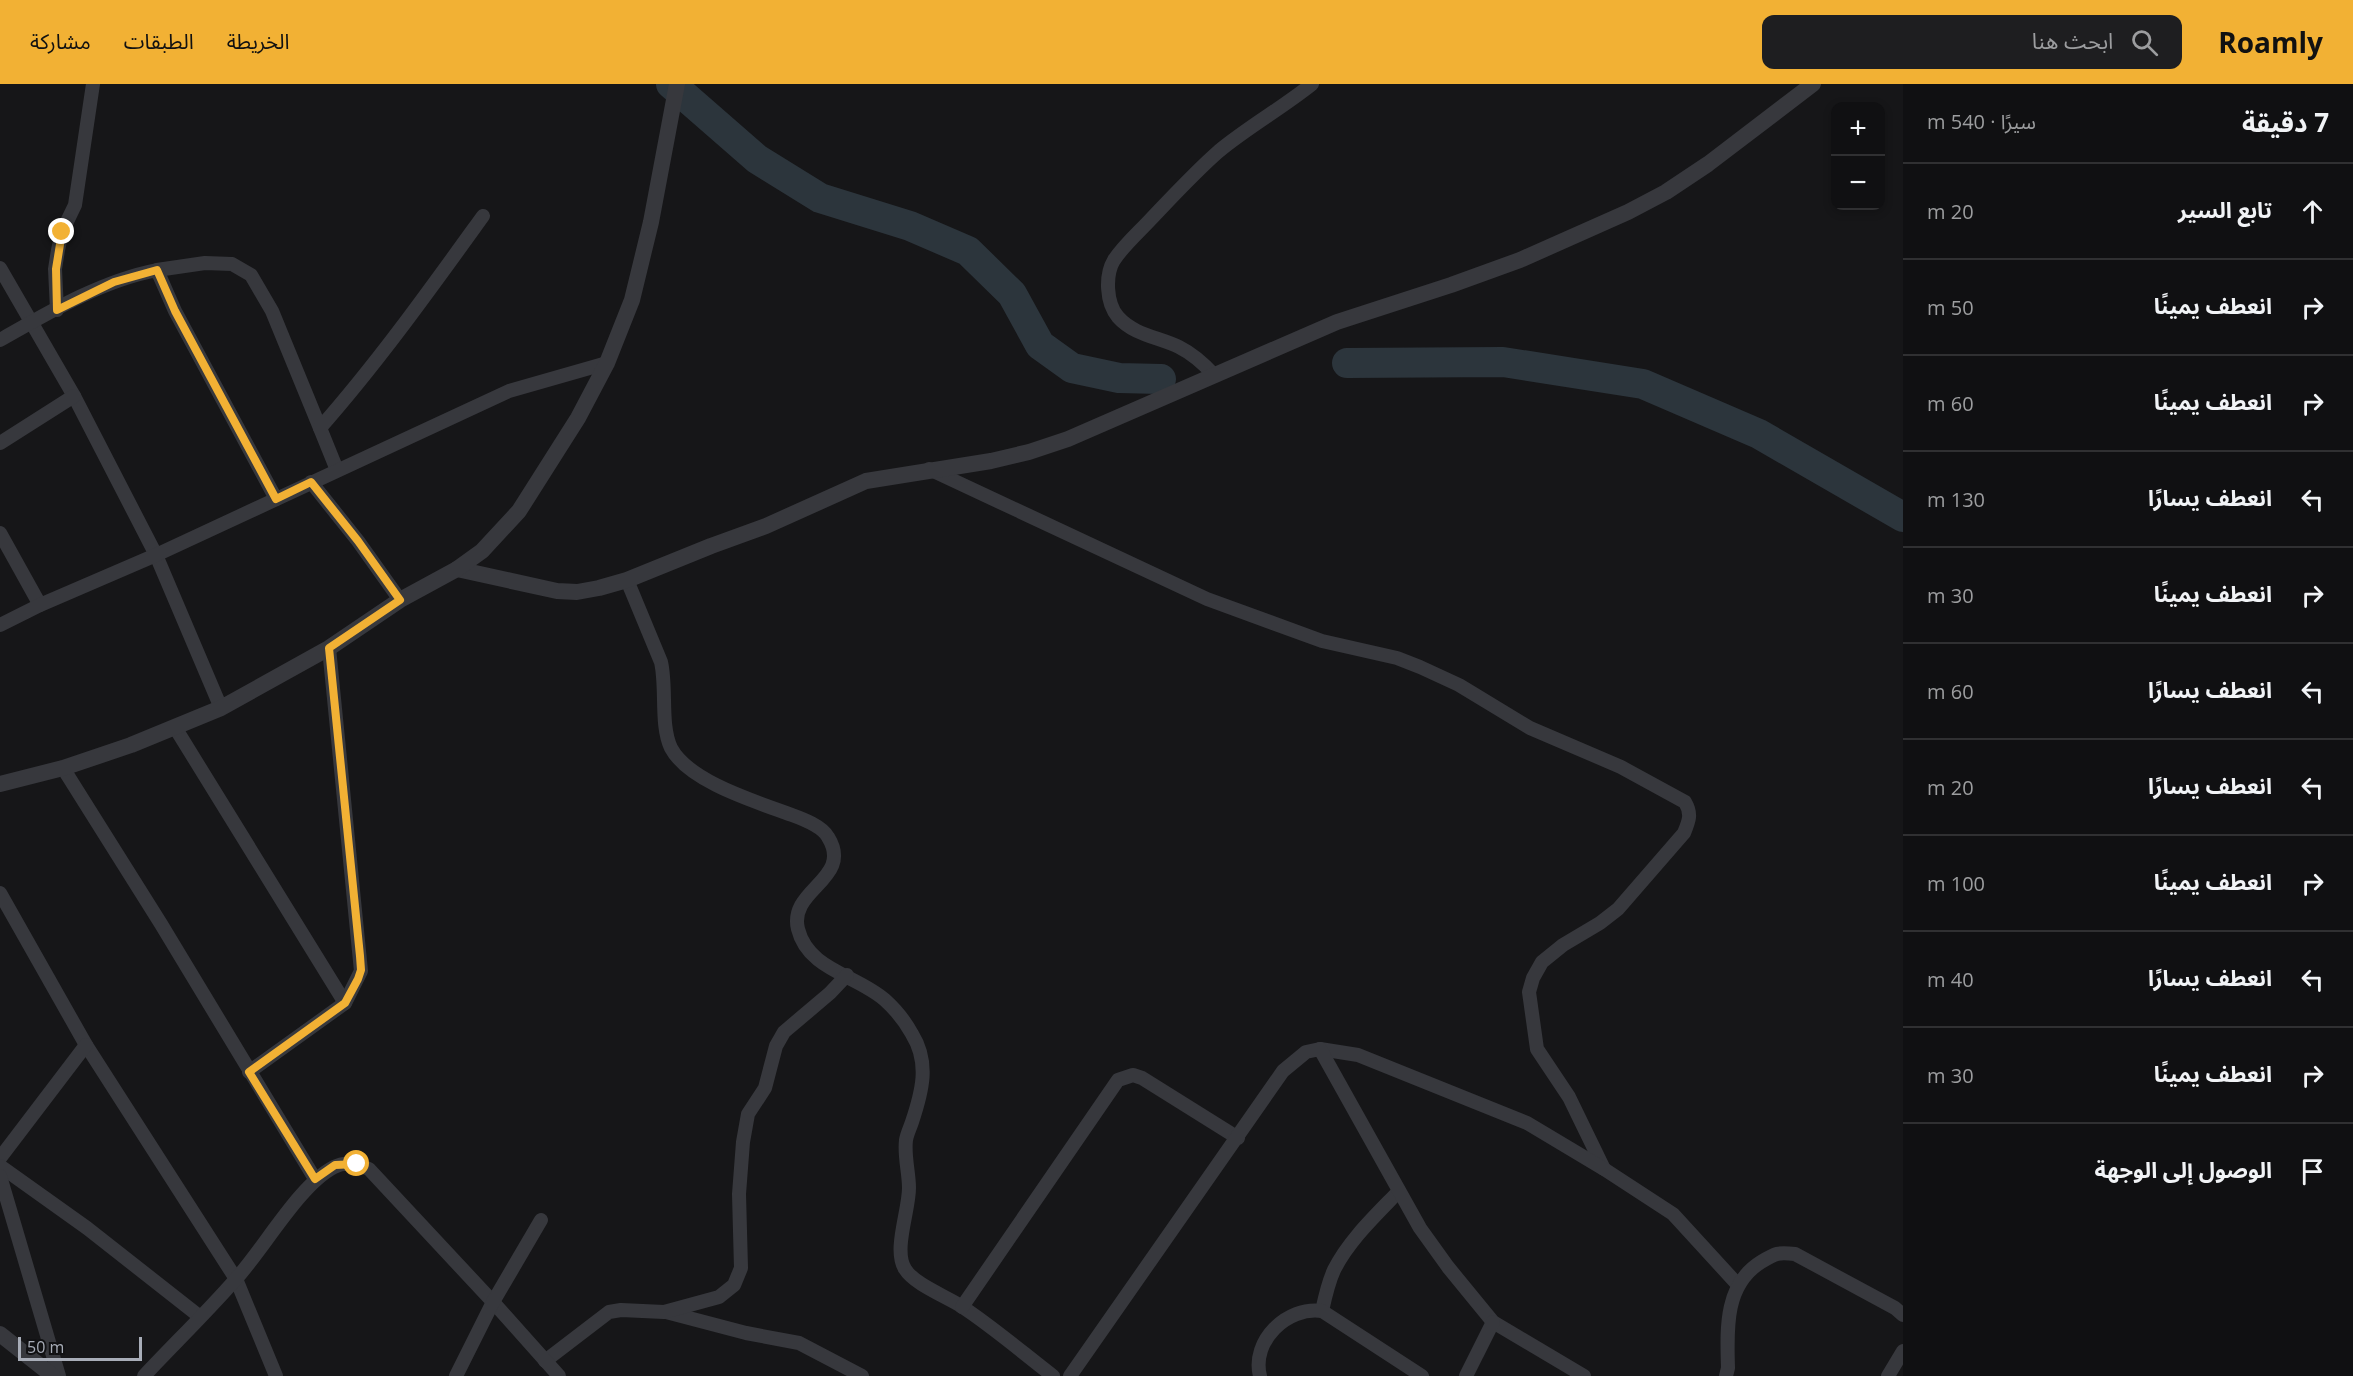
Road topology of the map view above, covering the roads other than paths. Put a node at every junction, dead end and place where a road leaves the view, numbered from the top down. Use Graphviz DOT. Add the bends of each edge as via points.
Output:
graph roads {
  1 [pos="93,84"];
  2 [pos="677,84"];
  3 [pos="1312,84"];
  4 [pos="1813,84"];
  5 [pos="483,216"];
  6 [pos="0,267"];
  7 [pos="157,270"];
  8 [pos="57,310"];
  9 [pos="33,321"];
  10 [pos="0,340"];
  11 [pos="607,363"];
  12 [pos="1214,375"];
  13 [pos="74,396"];
  14 [pos="320,428"];
  15 [pos="0,443"];
  16 [pos="337,470"];
  17 [pos="929,470"];
  18 [pos="311,482"];
  19 [pos="276,499"];
  20 [pos="0,533"];
  21 [pos="156,555"];
  22 [pos="457,569"];
  23 [pos="627,580"];
  24 [pos="400,600"];
  25 [pos="39,605"];
  26 [pos="0,625"];
  27 [pos="329,648"];
  28 [pos="221,708"];
  29 [pos="176,729"];
  30 [pos="63,768"];
  31 [pos="0,784"];
  32 [pos="0,893"];
  33 [pos="847,975"];
  34 [pos="345,1003"];
  35 [pos="86,1045"];
  36 [pos="1320,1049"];
  37 [pos="249,1072"];
  38 [pos="1238,1138"];
  39 [pos="0,1158"];
  40 [pos="0,1166"];
  41 [pos="1604,1169"];
  42 [pos="0,1176"];
  43 [pos="315,1179"];
  44 [pos="1399,1191"];
  45 [pos="541,1220"];
  46 [pos="236,1279"];
  47 [pos="1738,1285"];
  48 [pos="493,1302"];
  49 [pos="962,1307"];
  50 [pos="1322,1311"];
  51 [pos="664,1312"];
  52 [pos="1903,1315"];
  53 [pos="199,1316"];
  54 [pos="1492,1322"];
  55 [pos="0,1335"];
  56 [pos="1903,1351"];
  57 [pos="545,1361"];
  58 [pos="53,1376"];
  59 [pos="59,1376"];
  60 [pos="144,1376"];
  61 [pos="276,1376"];
  62 [pos="456,1376"];
  63 [pos="559,1376"];
  64 [pos="862,1376"];
  65 [pos="1053,1376"];
  66 [pos="1070,1376"];
  67 [pos="1260,1376"];
  68 [pos="1422,1376"];
  69 [pos="1466,1376"];
  70 [pos="1584,1376"];
  71 [pos="1726,1376"];
  72 [pos="1888,1376"];
  1 -- 8 [label="street" via="75,205 58,250"];
  2 -- 11 [label="street" via="632,300"];
  3 -- 12 [label="street" via="1220,150 1124,248 1112,267 1110,297 1118,317 1139,332 1186,351"];
  4 -- 12 [label="street" via="1708,164 1628,212 1520,260 1337,322"];
  5 -- 14 [label="street" via="417,307"];
  6 -- 9 [label="street"];
  7 -- 8 [label="street" via="114,282"];
  7 -- 14 [label="street" via="205,263 232,264 251,274 272,311"];
  7 -- 19 [label="street"];
  8 -- 9 [label="street"];
  9 -- 10 [label="street"];
  9 -- 13 [label="street"];
  11 -- 16 [label="street" via="509,391"];
  11 -- 22 [label="street" via="578,418 519,511 482,551"];
  12 -- 17 [label="street" via="1068,439 991,461"];
  13 -- 15 [label="street"];
  13 -- 21 [label="street"];
  14 -- 16 [label="street"];
  16 -- 18 [label="street"];
  17 -- 23 [label="street" via="866,482"];
  17 -- 41 [label="street" via="1207,599 1322,641 1420,667 1459,685 1530,728 1621,767 1685,802 1690,818 1684,833 1618,909 1542,962 1529,992 1537,1049 1569,1097"];
  18 -- 19 [label="street"];
  18 -- 24 [label="street"];
  19 -- 21 [label="street"];
  20 -- 25 [label="street"];
  21 -- 25 [label="street"];
  21 -- 28 [label="street"];
  22 -- 23 [label="street" via="557,591 588,590"];
  22 -- 24 [label="street"];
  23 -- 33 [label="street" via="661,662 666,729 672,750 710,782 801,818 827,834 833,850 832,866 827,877 802,901 798,928 802,942 820,962"];
  24 -- 27 [label="street"];
  25 -- 26 [label="street"];
  27 -- 28 [label="street"];
  27 -- 34 [label="street" via="361,970"];
  28 -- 29 [label="street"];
  29 -- 30 [label="street"];
  29 -- 34 [label="street"];
  30 -- 31 [label="street"];
  30 -- 37 [label="street"];
  32 -- 35 [label="street"];
  33 -- 49 [label="street" via="885,1000 912,1034 921,1053 922,1089 904,1153 909,1189 902,1263 915,1278"];
  33 -- 51 [label="street" via="784,1032 776,1046 765,1088 748,1114 739,1194 741,1268 734,1285 719,1297"];
  34 -- 37 [label="street"];
  35 -- 39 [label="street"];
  35 -- 46 [label="street"];
  36 -- 38 [label="street" via="1306,1052 1283,1071"];
  36 -- 41 [label="street" via="1358,1055 1527,1123"];
  36 -- 44 [label="street"];
  37 -- 43 [label="street"];
  38 -- 49 [label="street" via="1142,1078 1133,1075 1118,1080"];
  38 -- 66 [label="street"];
  40 -- 53 [label="street"];
  41 -- 47 [label="street" via="1673,1214"];
  42 -- 59 [label="street"];
  43 -- 46 [label="street"];
  43 -- 48 [label="street" via="335,1165 357,1164 369,1169"];
  44 -- 50 [label="street" via="1368,1222 1334,1270"];
  44 -- 54 [label="street" via="1427,1238"];
  45 -- 48 [label="street"];
  46 -- 53 [label="street"];
  46 -- 61 [label="street"];
  47 -- 52 [label="street" via="1751,1268 1778,1252 1796,1254"];
  47 -- 71 [label="street" via="1728,1313"];
  48 -- 57 [label="street"];
  48 -- 62 [label="street"];
  49 -- 65 [label="street"];
  50 -- 67 [label="street" via="1305,1310 1272,1330 1261,1347"];
  50 -- 68 [label="street"];
  51 -- 57 [label="street" via="609,1312"];
  51 -- 64 [label="street" via="799,1343"];
  53 -- 60 [label="street"];
  54 -- 69 [label="street"];
  54 -- 70 [label="street"];
  55 -- 58 [label="street"];
  56 -- 72 [label="street"];
  57 -- 63 [label="street"];
}
